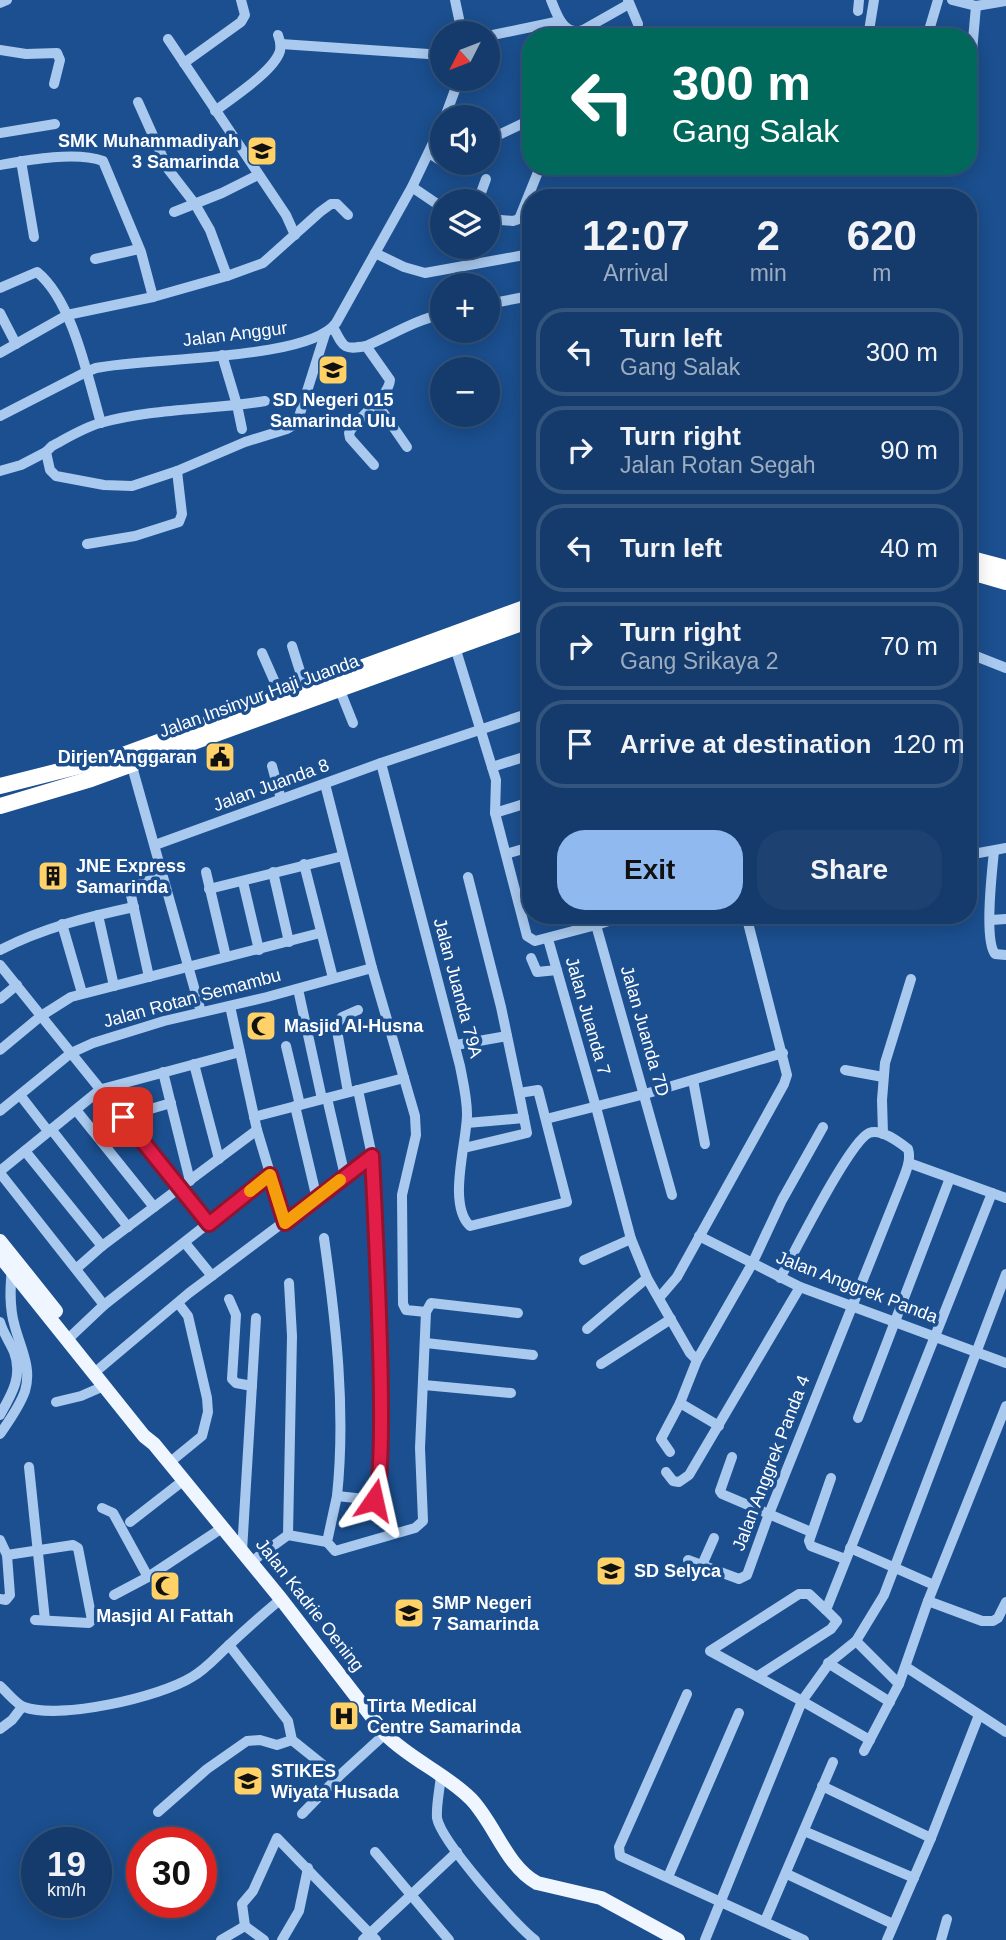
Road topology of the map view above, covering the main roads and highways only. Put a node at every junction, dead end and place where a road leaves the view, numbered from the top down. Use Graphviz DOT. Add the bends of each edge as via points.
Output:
graph roads {
  1 [pos="977,560"];
  2 [pos="1006,568"];
  3 [pos="977,574"];
  4 [pos="1006,582"];
  5 [pos="522,609"];
  6 [pos="522,623"];
  7 [pos="303,692"];
  8 [pos="126,761"];
  9 [pos="0,786"];
  10 [pos="0,796"];
  11 [pos="0,806"];
  12 [pos="0,1241"];
  13 [pos="9,1262"];
  14 [pos="70,1336"];
  15 [pos="154,1444"];
  16 [pos="678,1940"];
  1 -- 2 [label="highway"];
  3 -- 4 [label="highway"];
  5 -- 7 [label="highway, Jalan Insinyur Haji Juanda"];
  6 -- 7 [label="highway, Jalan Insinyur Haji Juanda" via="339,688"];
  7 -- 8 [label="highway, Jalan Insinyur Haji Juanda"];
  7 -- 8 [label="highway, Jalan Insinyur Haji Juanda" via="281,696"];
  8 -- 9 [label="highway, Jalan Insinyur Haji Juanda"];
  8 -- 10 [label="highway"];
  8 -- 11 [label="highway, Jalan Insinyur Haji Juanda" via="91,779"];
  12 -- 13 [label="main road, Jalan Kadrie Oening"];
  13 -- 14 [label="main road, Jalan Kadrie Oening"];
  14 -- 15 [label="main road, Jalan Kadrie Oening" via="104,1386"];
  14 -- 15 [label="main road, Jalan Kadrie Oening" via="100,1368"];
  15 -- 16 [label="main road, Jalan Kadrie Oening" via="385,1734 441,1774 478,1808 528,1878 601,1898"];
}
